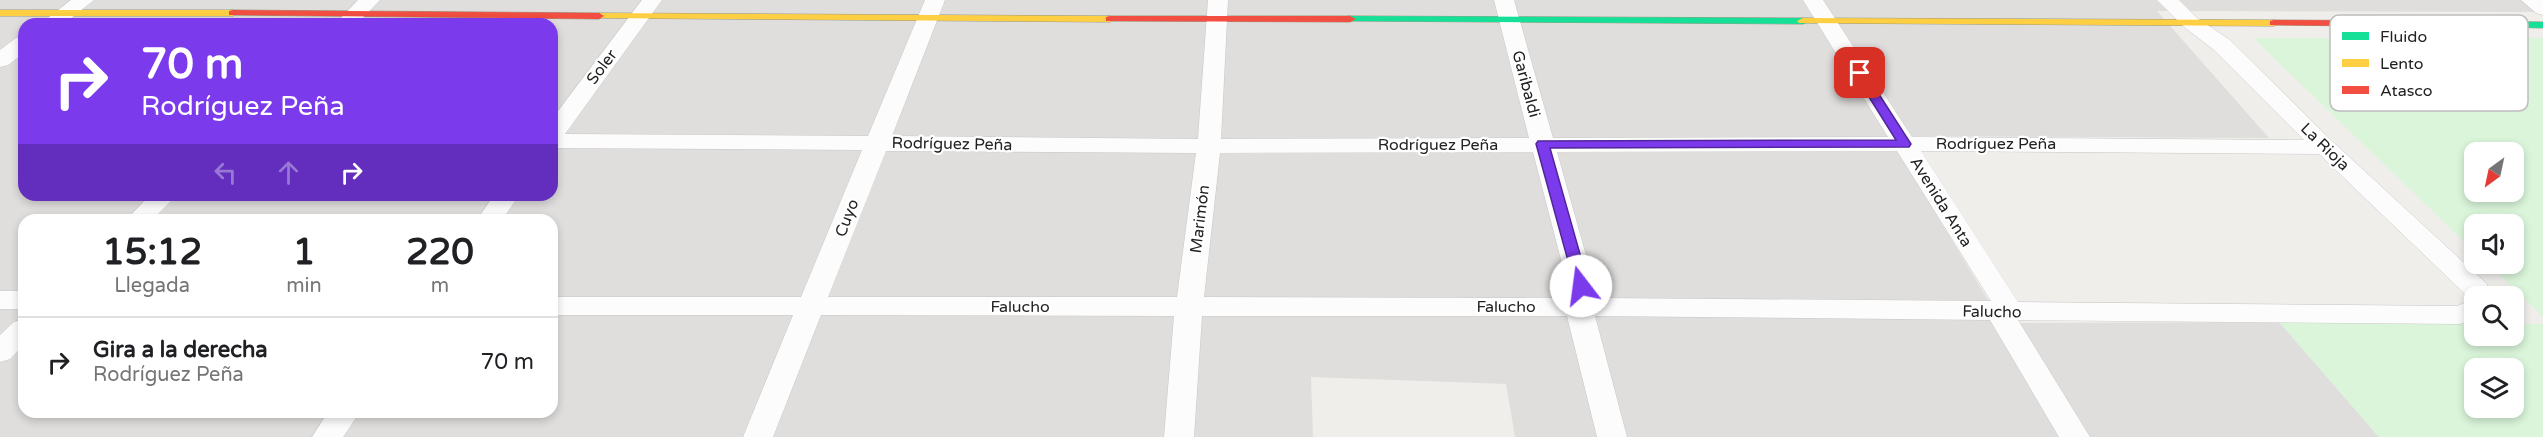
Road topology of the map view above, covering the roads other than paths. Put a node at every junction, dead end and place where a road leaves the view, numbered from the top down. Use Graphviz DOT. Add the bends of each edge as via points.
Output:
graph roads {
  1 [pos="84,0"];
  2 [pos="1813,0"];
  3 [pos="2168,0"];
  4 [pos="2531,0"];
  5 [pos="645,9"];
  6 [pos="931,9"];
  7 [pos="1218,9"];
  8 [pos="2543,9"];
  9 [pos="1507,10"];
  10 [pos="357,12"];
  11 [pos="0,13"];
  12 [pos="48,18"];
  13 [pos="59,18"];
  14 [pos="101,18"];
  15 [pos="1826,21"];
  16 [pos="2190,22"];
  17 [pos="2330,24"];
  18 [pos="2528,26"];
  19 [pos="2543,26"];
  20 [pos="18,46"];
  21 [pos="0,60"];
  22 [pos="558,127"];
  23 [pos="558,141"];
  24 [pos="876,143"];
  25 [pos="1542,144"];
  26 [pos="1905,144"];
  27 [pos="1209,146"];
  28 [pos="2325,147"];
  29 [pos="159,201"];
  30 [pos="503,201"];
  31 [pos="144,214"];
  32 [pos="493,214"];
  33 [pos="2472,286"];
  34 [pos="0,300"];
  35 [pos="18,300"];
  36 [pos="558,306"];
  37 [pos="1189,307"];
  38 [pos="1583,307"];
  39 [pos="2464,307"];
  40 [pos="812,308"];
  41 [pos="2005,312"];
  42 [pos="18,335"];
  43 [pos="0,352"];
  44 [pos="341,418"];
  45 [pos="327,437"];
  46 [pos="758,437"];
  47 [pos="1179,437"];
  48 [pos="1612,437"];
  49 [pos="2075,437"];
  1 -- 13 [label="street"];
  2 -- 15 [label="street, Avenida Anta"];
  3 -- 16 [label="street, La Rioja"];
  4 -- 8 [label="street"];
  5 -- 6 [label="street"];
  5 -- 10 [label="street"];
  5 -- 22 [label="street, Soler"];
  6 -- 7 [label="street"];
  6 -- 24 [label="street, Cuyo"];
  7 -- 9 [label="street"];
  7 -- 27 [label="street, Marimón"];
  9 -- 15 [label="street"];
  9 -- 25 [label="street, Garibaldi"];
  10 -- 14 [label="street"];
  11 -- 12 [label="street"];
  15 -- 16 [label="street"];
  15 -- 26 [label="street, Avenida Anta"];
  16 -- 17 [label="street"];
  16 -- 28 [label="street, La Rioja" via="2222,45"];
  18 -- 19 [label="street"];
  20 -- 21 [label="street"];
  23 -- 24 [label="street, Rodríguez Peña"];
  24 -- 27 [label="street, Rodríguez Peña"];
  24 -- 40 [label="street, Cuyo"];
  25 -- 26 [label="street, Rodríguez Peña"];
  25 -- 27 [label="street, Rodríguez Peña"];
  25 -- 38 [label="street, Garibaldi"];
  26 -- 28 [label="street, Rodríguez Peña"];
  26 -- 41 [label="street, Avenida Anta"];
  27 -- 37 [label="street, Marimón"];
  28 -- 33 [label="street, La Rioja"];
  29 -- 31 [label="street"];
  30 -- 32 [label="street"];
  34 -- 35 [label="street"];
  36 -- 40 [label="street, Falucho"];
  37 -- 38 [label="street, Falucho"];
  37 -- 40 [label="street, Falucho"];
  37 -- 47 [label="street, Marimón"];
  38 -- 41 [label="street, Falucho"];
  38 -- 48 [label="street, Garibaldi"];
  39 -- 41 [label="street, Falucho"];
  40 -- 46 [label="street, Cuyo"];
  41 -- 49 [label="street, Avenida Anta"];
  42 -- 43 [label="street"];
  44 -- 45 [label="street"];
}
